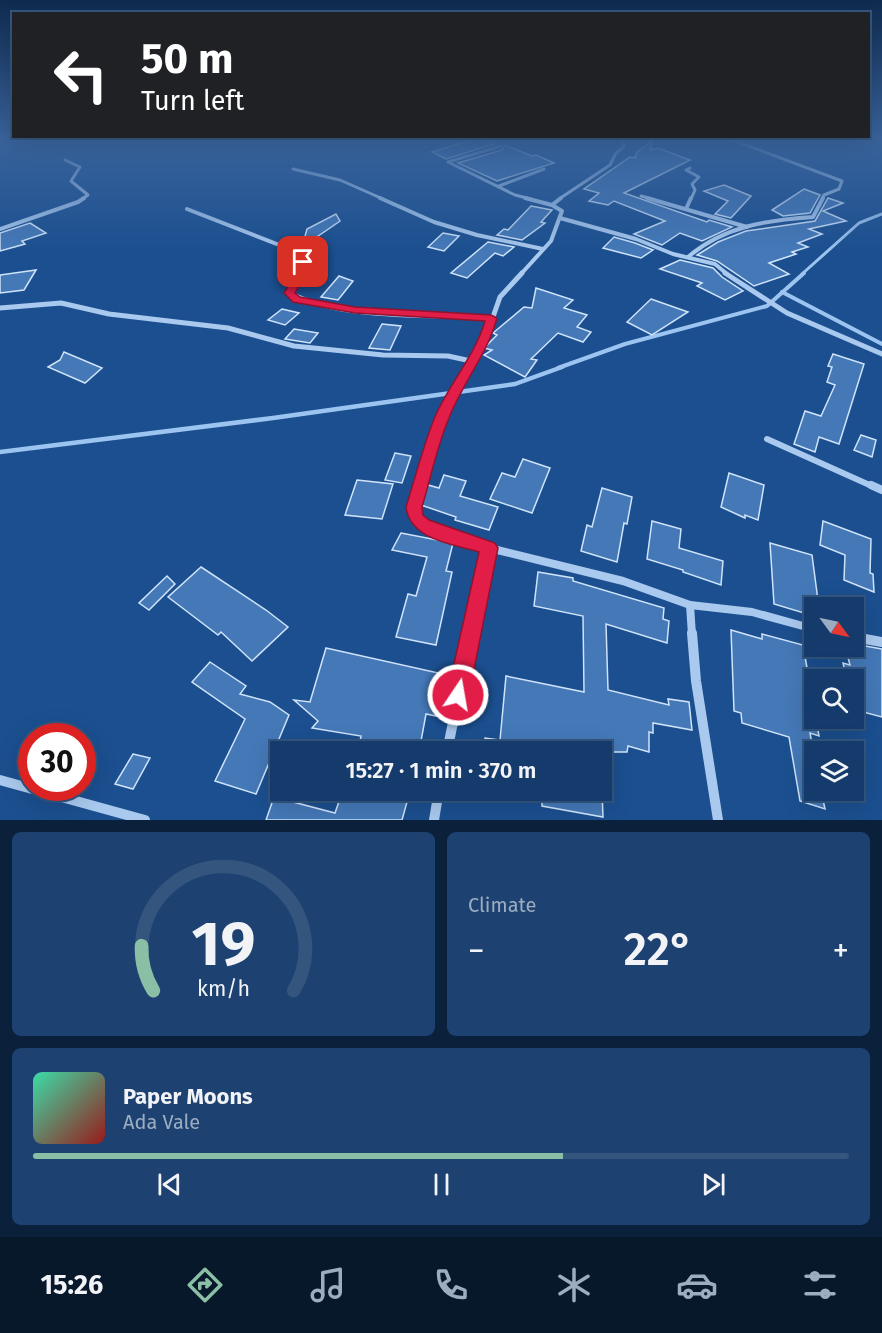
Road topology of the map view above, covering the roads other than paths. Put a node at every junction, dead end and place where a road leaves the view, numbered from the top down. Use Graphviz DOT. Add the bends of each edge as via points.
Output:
graph roads {
  1 [pos="73,177"];
  2 [pos="328,177"];
  3 [pos="480,177"];
  4 [pos="522,177"];
  5 [pos="590,177"];
  6 [pos="699,177"];
  7 [pos="832,177"];
  8 [pos="499,186"];
  9 [pos="641,196"];
  10 [pos="552,205"];
  11 [pos="187,209"];
  12 [pos="686,209"];
  13 [pos="560,218"];
  14 [pos="748,227"];
  15 [pos="0,229"];
  16 [pos="543,249"];
  17 [pos="688,257"];
  18 [pos="0,308"];
  19 [pos="491,318"];
  20 [pos="882,354"];
  21 [pos="471,362"];
  22 [pos="767,439"];
  23 [pos="882,489"];
  24 [pos="489,548"];
  25 [pos="690,605"];
  26 [pos="804,626"];
  27 [pos="864,639"];
  28 [pos="882,642"];
  29 [pos="449,741"];
  30 [pos="0,780"];
  31 [pos="437,801"];
  32 [pos="145,820"];
  33 [pos="434,820"];
  34 [pos="718,820"];
  1 -- 15 [label="street" via="71,181 88,195"];
  2 -- 16 [label="street" via="434,222"];
  3 -- 8 [label="street"];
  4 -- 8 [label="street"];
  5 -- 10 [label="street"];
  6 -- 12 [label="street" via="692,184 695,190"];
  7 -- 14 [label="street" via="842,181 839,189 824,195 813,217 779,219"];
  8 -- 10 [label="street" via="514,195"];
  9 -- 12 [label="street"];
  10 -- 13 [label="street" via="562,211"];
  11 -- 19 [label="street" via="305,255 289,293 297,300 355,310"];
  12 -- 14 [label="street"];
  13 -- 16 [label="street" via="551,241"];
  13 -- 17 [label="street"];
  14 -- 17 [label="street" via="698,247"];
  16 -- 19 [label="street" via="500,297"];
  17 -- 20 [label="street" via="715,264 787,313"];
  18 -- 21 [label="street" via="61,303 109,314 228,328 312,349 383,356 448,356"];
  19 -- 21 [label="street"];
  21 -- 24 [label="street" via="441,419 414,507 423,525"];
  22 -- 23 [label="street"];
  24 -- 25 [label="street" via="623,580"];
  24 -- 29 [label="street"];
  25 -- 26 [label="street" via="752,612"];
  25 -- 34 [label="street" via="696,681"];
  27 -- 28 [label="street"];
  30 -- 32 [label="street"];
  31 -- 33 [label="street"];
}
